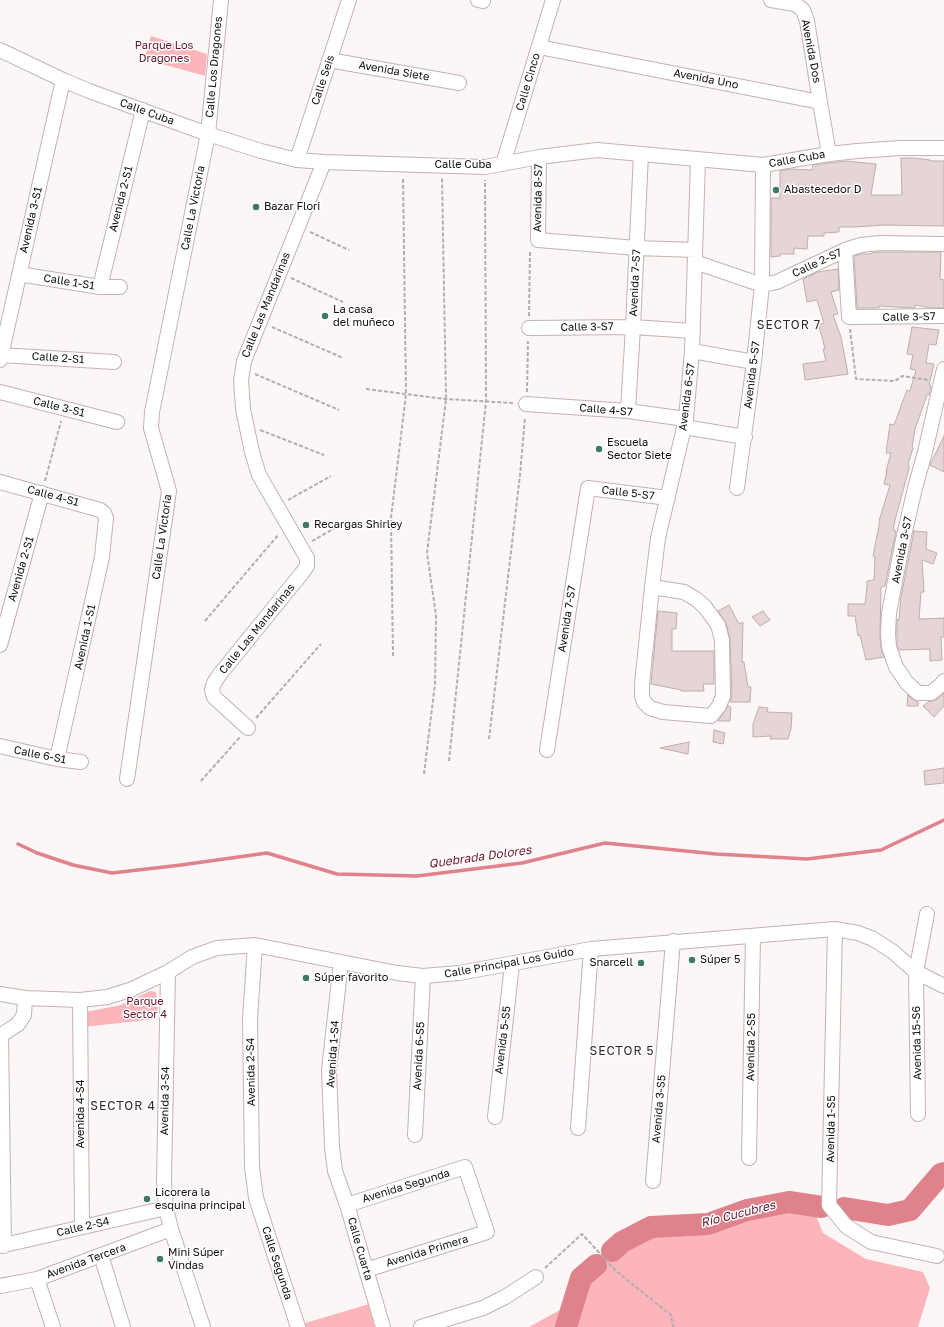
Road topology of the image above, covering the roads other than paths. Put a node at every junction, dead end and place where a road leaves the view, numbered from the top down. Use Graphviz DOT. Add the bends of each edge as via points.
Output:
graph roads {
  1 [pos="220,0"];
  2 [pos="349,0"];
  3 [pos="553,0"];
  4 [pos="772,0"];
  5 [pos="539,47"];
  6 [pos="0,50"];
  7 [pos="329,60"];
  8 [pos="63,80"];
  9 [pos="459,83"];
  10 [pos="820,102"];
  11 [pos="143,110"];
  12 [pos="208,134"];
  13 [pos="944,148"];
  14 [pos="641,154"];
  15 [pos="829,154"];
  16 [pos="539,157"];
  17 [pos="297,160"];
  18 [pos="698,160"];
  19 [pos="324,162"];
  20 [pos="503,164"];
  21 [pos="763,165"];
  22 [pos="944,244"];
  23 [pos="637,248"];
  24 [pos="844,250"];
  25 [pos="695,256"];
  26 [pos="19,274"];
  27 [pos="762,285"];
  28 [pos="100,287"];
  29 [pos="120,287"];
  30 [pos="944,316"];
  31 [pos="633,327"];
  32 [pos="529,328"];
  33 [pos="693,331"];
  34 [pos="692,352"];
  35 [pos="1,357"];
  36 [pos="114,362"];
  37 [pos="754,362"];
  38 [pos="942,375"];
  39 [pos="0,392"];
  40 [pos="526,404"];
  41 [pos="628,411"];
  42 [pos="117,422"];
  43 [pos="685,423"];
  44 [pos="745,437"];
  45 [pos="0,482"];
  46 [pos="588,488"];
  47 [pos="737,488"];
  48 [pos="42,493"];
  49 [pos="668,498"];
  50 [pos="104,513"];
  51 [pos="652,587"];
  52 [pos="1,638"];
  53 [pos="944,681"];
  54 [pos="248,728"];
  55 [pos="0,746"];
  56 [pos="547,750"];
  57 [pos="57,759"];
  58 [pos="80,762"];
  59 [pos="127,779"];
  60 [pos="927,914"];
  61 [pos="835,929"];
  62 [pos="753,936"];
  63 [pos="673,941"];
  64 [pos="255,945"];
  65 [pos="591,949"];
  66 [pos="341,962"];
  67 [pos="512,964"];
  68 [pos="168,972"];
  69 [pos="916,972"];
  70 [pos="423,976"];
  71 [pos="944,986"];
  72 [pos="0,994"];
  73 [pos="25,998"];
  74 [pos="80,1000"];
  75 [pos="0,1036"];
  76 [pos="918,1114"];
  77 [pos="494,1117"];
  78 [pos="578,1128"];
  79 [pos="415,1135"];
  80 [pos="749,1158"];
  81 [pos="335,1171"];
  82 [pos="653,1181"];
  83 [pos="256,1198"];
  84 [pos="347,1205"];
  85 [pos="166,1208"];
  86 [pos="82,1227"];
  87 [pos="171,1229"];
  88 [pos="487,1232"];
  89 [pos="2,1246"];
  90 [pos="101,1255"];
  91 [pos="937,1256"];
  92 [pos="366,1270"];
  93 [pos="536,1276"];
  94 [pos="37,1279"];
  95 [pos="0,1286"];
  96 [pos="52,1327"];
  97 [pos="124,1327"];
  98 [pos="203,1327"];
  99 [pos="298,1327"];
  100 [pos="383,1327"];
  101 [pos="421,1327"];
  1 -- 12 [label="street, Calle Los Dragones"];
  2 -- 7 [label="street, Calle Seis"];
  3 -- 5 [label="street, Calle Cinco"];
  4 -- 10 [label="street, Avenida Dos" via="794,4 803,10"];
  5 -- 10 [label="street, Avenida Uno"];
  5 -- 20 [label="street, Calle Cinco"];
  6 -- 8 [label="street, Calle Cuba"];
  7 -- 9 [label="street, Avenida Siete"];
  7 -- 17 [label="street, Calle Seis"];
  8 -- 11 [label="street, Calle Cuba"];
  8 -- 26 [label="street, Avenida 3-S1"];
  10 -- 15 [label="street"];
  11 -- 12 [label="street, Calle Cuba"];
  11 -- 28 [label="street, Avenida 2-S1"];
  12 -- 17 [label="street, Calle Cuba"];
  12 -- 59 [label="street, Calle La Victoria" via="152,412 151,428 169,490"];
  13 -- 15 [label="street, Calle Cuba" via="900,148"];
  14 -- 16 [label="street, Calle Cuba" via="597,150"];
  14 -- 18 [label="street, Calle Cuba"];
  14 -- 23 [label="street, Avenida 7-S7"];
  15 -- 21 [label="street, Calle Cuba"];
  16 -- 20 [label="street, Calle Cuba"];
  16 -- 23 [label="street, Avenida 8-S7" via="538,240"];
  17 -- 19 [label="street, Calle Cuba"];
  18 -- 21 [label="street, Calle Cuba"];
  18 -- 25 [label="street, Avenida 6-S7"];
  19 -- 20 [label="street, Calle Cuba" via="485,167"];
  19 -- 54 [label="street, Calle Las Mandarinas" via="244,361 241,380 246,424 259,475 307,558 302,574 214,683 214,698"];
  21 -- 27 [label="street, Avenida 5-S7"];
  22 -- 24 [label="street, Calle 2-S7" via="880,243"];
  23 -- 25 [label="street"];
  23 -- 31 [label="street, Avenida 7-S7"];
  24 -- 27 [label="street, Calle 2-S7" via="776,282"];
  24 -- 30 [label="street, Calle 3-S7" via="849,317"];
  25 -- 27 [label="street"];
  25 -- 33 [label="street, Avenida 6-S7"];
  26 -- 28 [label="street, Calle 1-S1"];
  26 -- 35 [label="street, Avenida 3-S1"];
  27 -- 37 [label="street, Avenida 5-S7"];
  28 -- 29 [label="street, Calle 1-S1"];
  31 -- 32 [label="street, Calle 3-S7"];
  31 -- 33 [label="street, Calle 3-S7"];
  31 -- 41 [label="street, Avenida 7-S7"];
  33 -- 34 [label="street, Avenida 6-S7"];
  34 -- 37 [label="street"];
  34 -- 43 [label="street, Avenida 6-S7"];
  35 -- 36 [label="street, Calle 2-S1"];
  37 -- 44 [label="street, Avenida 5-S7"];
  38 -- 53 [label="street, Avenida 3-S7" via="903,540 889,613 888,634 889,647 896,667 918,693 931,693"];
  39 -- 42 [label="street, Calle 3-S1"];
  40 -- 41 [label="street, Calle 4-S7"];
  41 -- 43 [label="street, Calle 4-S7"];
  43 -- 44 [label="street, Calle 4-S7"];
  43 -- 49 [label="street, Avenida 6-S7"];
  44 -- 47 [label="street, Avenida 5-S7"];
  45 -- 48 [label="street, Calle 4-S1"];
  46 -- 49 [label="street, Calle 5-S7"];
  46 -- 56 [label="street, Avenida 7-S7"];
  48 -- 50 [label="street, Calle 4-S1"];
  48 -- 52 [label="street, Avenida 2-S1"];
  49 -- 51 [label="street, Avenida 6-S7" via="658,538"];
  50 -- 57 [label="street, Avenida 1-S1" via="106,518 102,557"];
  51 -- 51 [label="street, Avenida 6-S7" via="684,592 696,598 718,625 722,640 723,696 711,716 663,712 650,708 644,702 642,684"];
  55 -- 57 [label="street, Calle 6-S1"];
  57 -- 58 [label="street, Calle 6-S1"];
  60 -- 69 [label="street, Avenida 15-S6"];
  61 -- 62 [label="street, Calle Principal Los Guido"];
  61 -- 69 [label="street, Calle Principal Los Guido" via="873,939 892,951"];
  61 -- 91 [label="street, Avenida 1-S5" via="829,1204 846,1226 871,1242"];
  62 -- 63 [label="street, Calle Principal Los Guido"];
  62 -- 80 [label="street, Avenida 2-S5"];
  63 -- 65 [label="street, Calle Principal Los Guido"];
  63 -- 82 [label="street, Avenida 3-S5"];
  64 -- 66 [label="street, Calle Principal Los Guido"];
  64 -- 68 [label="street, Calle Principal Los Guido" via="217,948 192,957"];
  64 -- 83 [label="street, Avenida 2-S4" via="250,1019 252,1167"];
  65 -- 67 [label="street, Calle Principal Los Guido"];
  65 -- 78 [label="street"];
  66 -- 70 [label="street, Calle Principal Los Guido"];
  66 -- 81 [label="street, Avenida 1-S4" via="329,1070"];
  67 -- 70 [label="street, Calle Principal Los Guido"];
  67 -- 77 [label="street, Avenida 5-S5"];
  68 -- 74 [label="street, Calle Principal Los Guido" via="130,990 107,997"];
  68 -- 85 [label="street, Avenida 3-S4" via="164,1181"];
  69 -- 71 [label="street, Calle Principal Los Guido"];
  69 -- 76 [label="street, Avenida 15-S6"];
  70 -- 79 [label="street, Avenida 6-S5"];
  72 -- 73 [label="street, Calle Principal Los Guido"];
  73 -- 74 [label="street, Calle Principal Los Guido"];
  73 -- 75 [label="street" via="24,1015 21,1020"];
  74 -- 86 [label="street, Avenida 4-S4"];
  75 -- 89 [label="street"];
  81 -- 84 [label="street, Calle Cuarta"];
  83 -- 99 [label="street, Calle Segunda"];
  84 -- 88 [label="street, Avenida Segunda" via="465,1167"];
  84 -- 92 [label="street, Calle Cuarta"];
  85 -- 86 [label="street, Calle 2-S4"];
  85 -- 87 [label="street, Avenida 3-S4"];
  86 -- 89 [label="street, Calle 2-S4"];
  87 -- 90 [label="street, Avenida Tercera"];
  87 -- 98 [label="street, Avenida 3-S4"];
  88 -- 92 [label="street, Avenida Primera"];
  90 -- 94 [label="street, Avenida Tercera"];
  90 -- 97 [label="street"];
  92 -- 100 [label="street, Calle Cuarta"];
  93 -- 101 [label="street" via="483,1308"];
  94 -- 95 [label="street, Avenida Tercera"];
  94 -- 96 [label="street"];
}
